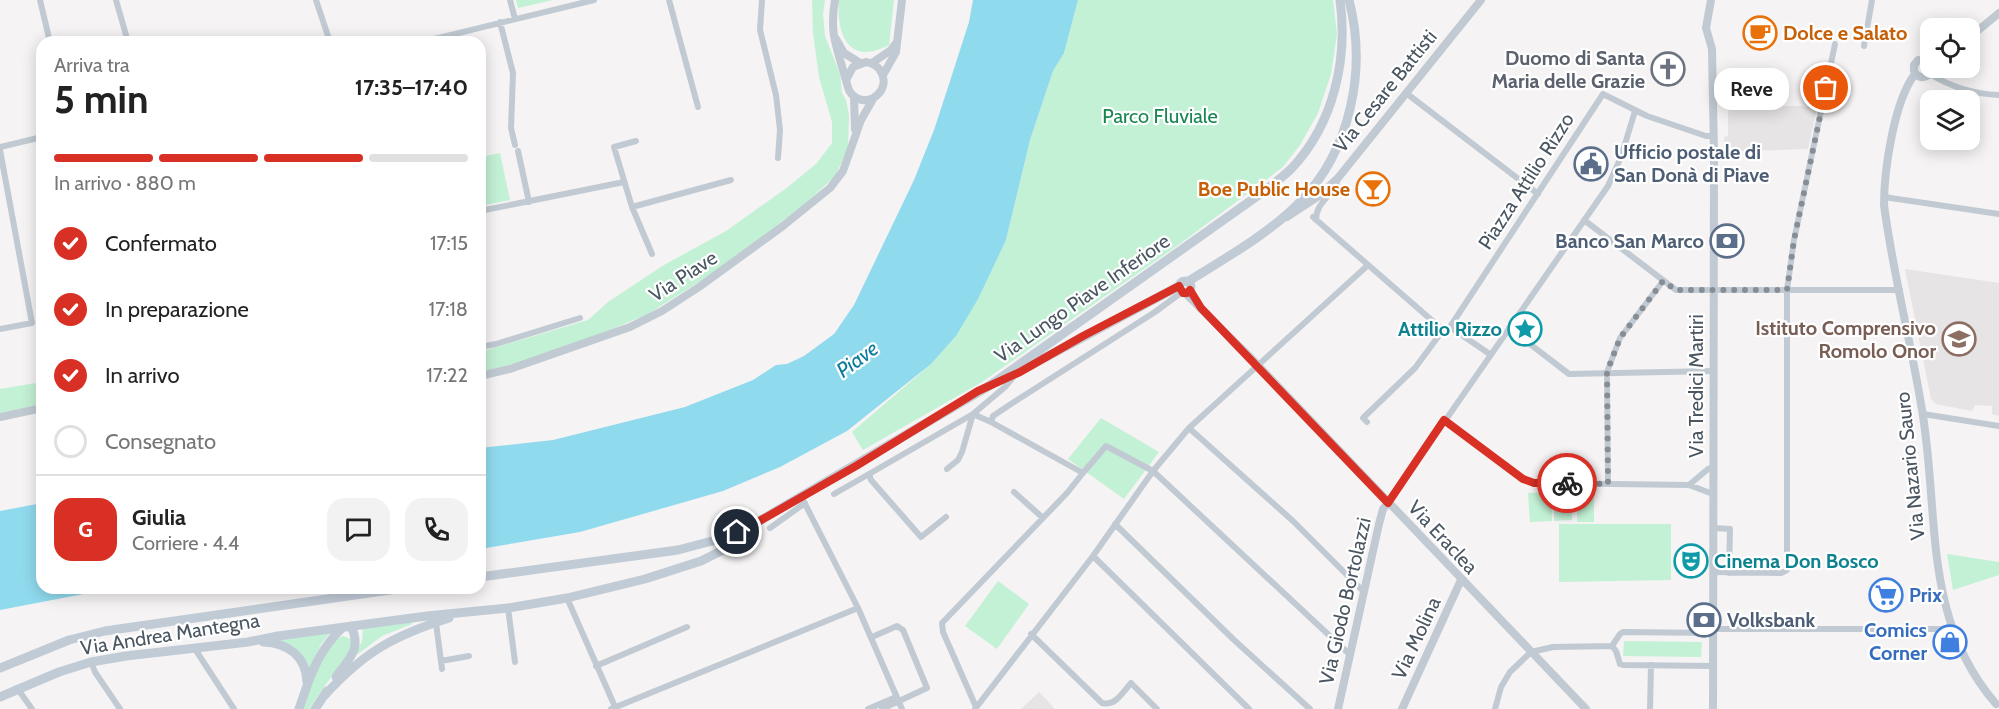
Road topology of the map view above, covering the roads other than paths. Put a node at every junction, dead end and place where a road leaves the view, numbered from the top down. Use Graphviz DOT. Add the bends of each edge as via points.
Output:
graph roads {
  1 [pos="40,0"];
  2 [pos="116,0"];
  3 [pos="316,0"];
  4 [pos="510,0"];
  5 [pos="594,0"];
  6 [pos="669,0"];
  7 [pos="762,0"];
  8 [pos="835,0"];
  9 [pos="902,0"];
  10 [pos="1340,0"];
  11 [pos="1349,0"];
  12 [pos="1481,0"];
  13 [pos="1711,0"];
  14 [pos="1872,0"];
  15 [pos="1999,13"];
  16 [pos="515,19"];
  17 [pos="500,22"];
  18 [pos="1980,29"];
  19 [pos="834,35"];
  20 [pos="49,36"];
  21 [pos="126,36"];
  22 [pos="328,36"];
  23 [pos="445,36"];
  24 [pos="898,41"];
  25 [pos="1835,44"];
  26 [pos="1864,46"];
  27 [pos="1920,60"];
  28 [pos="860,63"];
  29 [pos="872,63"];
  30 [pos="1915,74"];
  31 [pos="883,75"];
  32 [pos="1920,76"];
  33 [pos="1941,78"];
  34 [pos="846,80"];
  35 [pos="1406,93"];
  36 [pos="1999,95"];
  37 [pos="854,97"];
  38 [pos="873,99"];
  39 [pos="698,108"];
  40 [pos="1635,111"];
  41 [pos="855,136"];
  42 [pos="1714,136"];
  43 [pos="36,139"];
  44 [pos="636,141"];
  45 [pos="0,148"];
  46 [pos="778,158"];
  47 [pos="1338,177"];
  48 [pos="731,180"];
  49 [pos="624,182"];
  50 [pos="1307,194"];
  51 [pos="1538,194"];
  52 [pos="1884,197"];
  53 [pos="529,202"];
  54 [pos="632,207"];
  55 [pos="486,210"];
  56 [pos="1999,214"];
  57 [pos="1584,220"];
  58 [pos="1276,223"];
  59 [pos="652,254"];
  60 [pos="1368,266"];
  61 [pos="1663,281"];
  62 [pos="1185,289"];
  63 [pos="1713,290"];
  64 [pos="1787,290"];
  65 [pos="1900,290"];
  66 [pos="580,318"];
  67 [pos="1450,327"];
  68 [pos="1509,328"];
  69 [pos="0,329"];
  70 [pos="1443,330"];
  71 [pos="486,346"];
  72 [pos="1491,355"];
  73 [pos="1257,365"];
  74 [pos="1713,371"];
  75 [pos="1607,372"];
  76 [pos="1016,374"];
  77 [pos="486,375"];
  78 [pos="989,386"];
  79 [pos="36,409"];
  80 [pos="973,414"];
  81 [pos="1923,414"];
  82 [pos="0,417"];
  83 [pos="1444,420"];
  84 [pos="991,422"];
  85 [pos="1367,422"];
  86 [pos="1999,426"];
  87 [pos="1189,428"];
  88 [pos="1713,468"];
  89 [pos="947,470"];
  90 [pos="1153,471"];
  91 [pos="1083,473"];
  92 [pos="869,474"];
  93 [pos="1608,484"];
  94 [pos="1689,485"];
  95 [pos="1014,492"];
  96 [pos="834,494"];
  97 [pos="1713,494"];
  98 [pos="803,500"];
  99 [pos="1388,503"];
  100 [pos="946,517"];
  101 [pos="1043,518"];
  102 [pos="1115,524"];
  103 [pos="749,527"];
  104 [pos="770,528"];
  105 [pos="1713,528"];
  106 [pos="1093,556"];
  107 [pos="1713,573"];
  108 [pos="1729,573"];
  109 [pos="486,577"];
  110 [pos="1461,580"];
  111 [pos="1363,591"];
  112 [pos="362,594"];
  113 [pos="567,598"];
  114 [pos="508,608"];
  115 [pos="858,608"];
  116 [pos="465,613"];
  117 [pos="436,622"];
  118 [pos="347,627"];
  119 [pos="687,627"];
  120 [pos="1953,629"];
  121 [pos="1713,631"];
  122 [pos="1030,634"];
  123 [pos="872,637"];
  124 [pos="248,642"];
  125 [pos="1612,646"];
  126 [pos="195,649"];
  127 [pos="1350,652"];
  128 [pos="1531,652"];
  129 [pos="469,656"];
  130 [pos="441,661"];
  131 [pos="91,662"];
  132 [pos="515,662"];
  133 [pos="1651,665"];
  134 [pos="596,666"];
  135 [pos="1713,666"];
  136 [pos="0,668"];
  137 [pos="442,669"];
  138 [pos="307,685"];
  139 [pos="17,688"];
  140 [pos="324,696"];
  141 [pos="0,697"];
  142 [pos="898,699"];
  143 [pos="1996,706"];
  144 [pos="1712,707"];
  145 [pos="614,708"];
  146 [pos="975,708"];
  147 [pos="32,709"];
  148 [pos="120,709"];
  149 [pos="234,709"];
  150 [pos="299,709"];
  151 [pos="315,709"];
  152 [pos="868,709"];
  153 [pos="882,709"];
  154 [pos="902,709"];
  155 [pos="1157,709"];
  156 [pos="1249,709"];
  157 [pos="1310,709"];
  158 [pos="1338,709"];
  159 [pos="1402,709"];
  160 [pos="1495,709"];
  161 [pos="1586,709"];
  162 [pos="1650,709"];
  1 -- 20 [label="street"];
  2 -- 21 [label="street"];
  3 -- 22 [label="street"];
  4 -- 16 [label="street"];
  5 -- 16 [label="street"];
  6 -- 39 [label="street"];
  7 -- 46 [label="street" via="760,30 776,95"];
  8 -- 19 [label="street"];
  9 -- 24 [label="street"];
  10 -- 78 [label="main road, Via Lungo Piave Inferiore" via="1343,45 1334,92 1313,139 1292,168"];
  11 -- 50 [label="main road" via="1356,50 1352,107 1342,138"];
  12 -- 35 [label="street, Via Cesare Battisti"];
  13 -- 42 [label="street, Via Tredici Martiri" via="1708,34"];
  14 -- 26 [label="street"];
  15 -- 18 [label="street"];
  16 -- 17 [label="street"];
  17 -- 23 [label="street"];
  17 -- 53 [label="street" via="513,73 511,128"];
  19 -- 28 [label="street" via="844,52"];
  19 -- 34 [label="street"];
  24 -- 29 [label="street"];
  24 -- 31 [label="street"];
  25 -- 64 [label="street"];
  27 -- 30 [label="street" via="1913,69"];
  28 -- 29 [label="street"];
  28 -- 34 [label="street" via="849,70"];
  29 -- 31 [label="street"];
  30 -- 32 [label="street"];
  30 -- 52 [label="street, Via Nazario Sauro" via="1903,92"];
  31 -- 38 [label="street" via="883,89"];
  33 -- 36 [label="street" via="1947,84 1971,92"];
  34 -- 37 [label="street"];
  35 -- 47 [label="street, Via Cesare Battisti"];
  35 -- 51 [label="street"];
  37 -- 38 [label="street"];
  37 -- 41 [label="street, Via Piave"];
  38 -- 41 [label="street, Via Piave"];
  40 -- 42 [label="street"];
  40 -- 51 [label="street, Piazza Attilio Rizzo" via="1603,93"];
  40 -- 57 [label="street" via="1617,168"];
  41 -- 77 [label="street, Via Piave" via="843,171 830,188 662,311 597,340"];
  42 -- 63 [label="street, Via Tredici Martiri"];
  43 -- 45 [label="street"];
  44 -- 49 [label="street" via="614,147"];
  45 -- 69 [label="street" via="32,322"];
  47 -- 50 [label="street, Via Cesare Battisti"];
  47 -- 58 [label="street, Via Cesare Battisti" via="1319,196"];
  47 -- 60 [label="street, Via Cesare Battisti" via="1336,187 1314,218"];
  48 -- 54 [label="street"];
  49 -- 53 [label="street"];
  49 -- 54 [label="street"];
  50 -- 58 [label="main road"];
  51 -- 67 [label="street, Piazza Attilio Rizzo"];
  52 -- 56 [label="street"];
  52 -- 65 [label="street, Via Nazario Sauro"];
  53 -- 55 [label="street"];
  54 -- 59 [label="street"];
  57 -- 61 [label="street"];
  57 -- 68 [label="street"];
  58 -- 62 [label="main road, Via Cesare Battisti"];
  60 -- 70 [label="street"];
  60 -- 73 [label="street"];
  61 -- 63 [label="street" via="1676,290"];
  61 -- 75 [label="street" via="1620,338"];
  62 -- 73 [label="street, Via Eraclea"];
  62 -- 76 [label="main road" via="1165,293"];
  62 -- 84 [label="street" via="1007,406"];
  63 -- 64 [label="street"];
  63 -- 74 [label="street, Via Tredici Martiri"];
  64 -- 65 [label="street"];
  64 -- 108 [label="street" via="1787,570"];
  65 -- 81 [label="street, Via Nazario Sauro"];
  66 -- 71 [label="street"];
  67 -- 70 [label="street"];
  67 -- 72 [label="street"];
  68 -- 72 [label="street"];
  68 -- 75 [label="street" via="1569,374"];
  70 -- 85 [label="street" via="1415,368 1363,418"];
  72 -- 83 [label="street"];
  73 -- 87 [label="street"];
  73 -- 99 [label="street, Via Eraclea"];
  74 -- 75 [label="street"];
  74 -- 88 [label="street, Via Tredici Martiri"];
  75 -- 93 [label="street"];
  76 -- 78 [label="main road"];
  76 -- 80 [label="street"];
  78 -- 98 [label="main road, Via Lungo Piave Inferiore"];
  79 -- 82 [label="street"];
  80 -- 84 [label="street"];
  80 -- 89 [label="street" via="962,452"];
  80 -- 92 [label="street"];
  81 -- 86 [label="street"];
  81 -- 120 [label="street, Via Nazario Sauro" via="1939,580"];
  83 -- 93 [label="street" via="1523,479 1534,483"];
  83 -- 99 [label="street"];
  84 -- 91 [label="street"];
  87 -- 90 [label="street"];
  87 -- 111 [label="street" via="1293,521"];
  88 -- 94 [label="street"];
  88 -- 97 [label="street, Via Tredici Martiri"];
  90 -- 91 [label="street" via="1106,446"];
  90 -- 102 [label="street"];
  90 -- 127 [label="street"];
  91 -- 101 [label="street"];
  92 -- 96 [label="street"];
  92 -- 100 [label="street" via="870,480 921,537"];
  93 -- 94 [label="street"];
  94 -- 97 [label="street"];
  95 -- 101 [label="street"];
  97 -- 105 [label="street, Via Tredici Martiri"];
  98 -- 103 [label="main road, Via Lungo Piave Inferiore"];
  98 -- 104 [label="street"];
  98 -- 115 [label="street"];
  99 -- 110 [label="street, Via Eraclea"];
  99 -- 111 [label="street, Via Giodo Bortolazzi" via="1378,524"];
  101 -- 146 [label="street" via="942,623"];
  102 -- 106 [label="street"];
  102 -- 157 [label="street"];
  103 -- 109 [label="main road, Via Lungo Piave Inferiore" via="678,550"];
  103 -- 113 [label="main road" via="727,548 701,561"];
  105 -- 107 [label="street, Via Tredici Martiri"];
  105 -- 108 [label="street" via="1730,529"];
  106 -- 122 [label="street"];
  106 -- 156 [label="street"];
  107 -- 108 [label="street"];
  107 -- 121 [label="street, Via Tredici Martiri"];
  110 -- 128 [label="street, Via Eraclea"];
  110 -- 159 [label="street, Via Molina"];
  111 -- 127 [label="street, Via Giodo Bortolazzi"];
  112 -- 136 [label="main road" via="105,631 69,640"];
  113 -- 114 [label="main road"];
  113 -- 134 [label="street"];
  114 -- 116 [label="main road"];
  114 -- 132 [label="street"];
  115 -- 123 [label="street"];
  115 -- 145 [label="street"];
  116 -- 117 [label="main road"];
  116 -- 118 [label="main road, Via Andrea Mantegna"];
  117 -- 130 [label="street"];
  117 -- 140 [label="main road" via="375,649"];
  118 -- 124 [label="main road, Via Andrea Mantegna"];
  118 -- 138 [label="main road" via="325,646"];
  118 -- 140 [label="main road" via="356,637 354,653"];
  119 -- 134 [label="street"];
  120 -- 121 [label="street"];
  120 -- 143 [label="street, Via Nazario Sauro" via="1975,677"];
  121 -- 125 [label="street" via="1623,632"];
  121 -- 135 [label="street, Via Tredici Martiri"];
  122 -- 146 [label="street"];
  122 -- 155 [label="street" via="1102,703 1116,701 1131,684"];
  123 -- 142 [label="street"];
  123 -- 142 [label="street" via="897,626 903,630 926,682 924,691"];
  124 -- 126 [label="main road, Via Andrea Mantegna"];
  124 -- 138 [label="main road" via="290,648 305,665"];
  125 -- 128 [label="street" via="1553,647"];
  125 -- 133 [label="street" via="1620,664"];
  126 -- 131 [label="main road, Via Andrea Mantegna"];
  126 -- 149 [label="street"];
  127 -- 158 [label="street, Via Giodo Bortolazzi"];
  128 -- 160 [label="street" via="1510,672"];
  128 -- 161 [label="street, Via Eraclea"];
  129 -- 130 [label="street"];
  130 -- 137 [label="street"];
  131 -- 139 [label="main road, Via Andrea Mantegna"];
  131 -- 148 [label="street"];
  133 -- 135 [label="street"];
  133 -- 162 [label="street"];
  134 -- 145 [label="street"];
  135 -- 144 [label="street, Via Tredici Martiri"];
  138 -- 150 [label="main road"];
  139 -- 141 [label="main road, Via Andrea Mantegna"];
  139 -- 147 [label="street"];
  140 -- 151 [label="main road"];
  142 -- 152 [label="street"];
  142 -- 153 [label="street"];
  142 -- 154 [label="street"];
}
